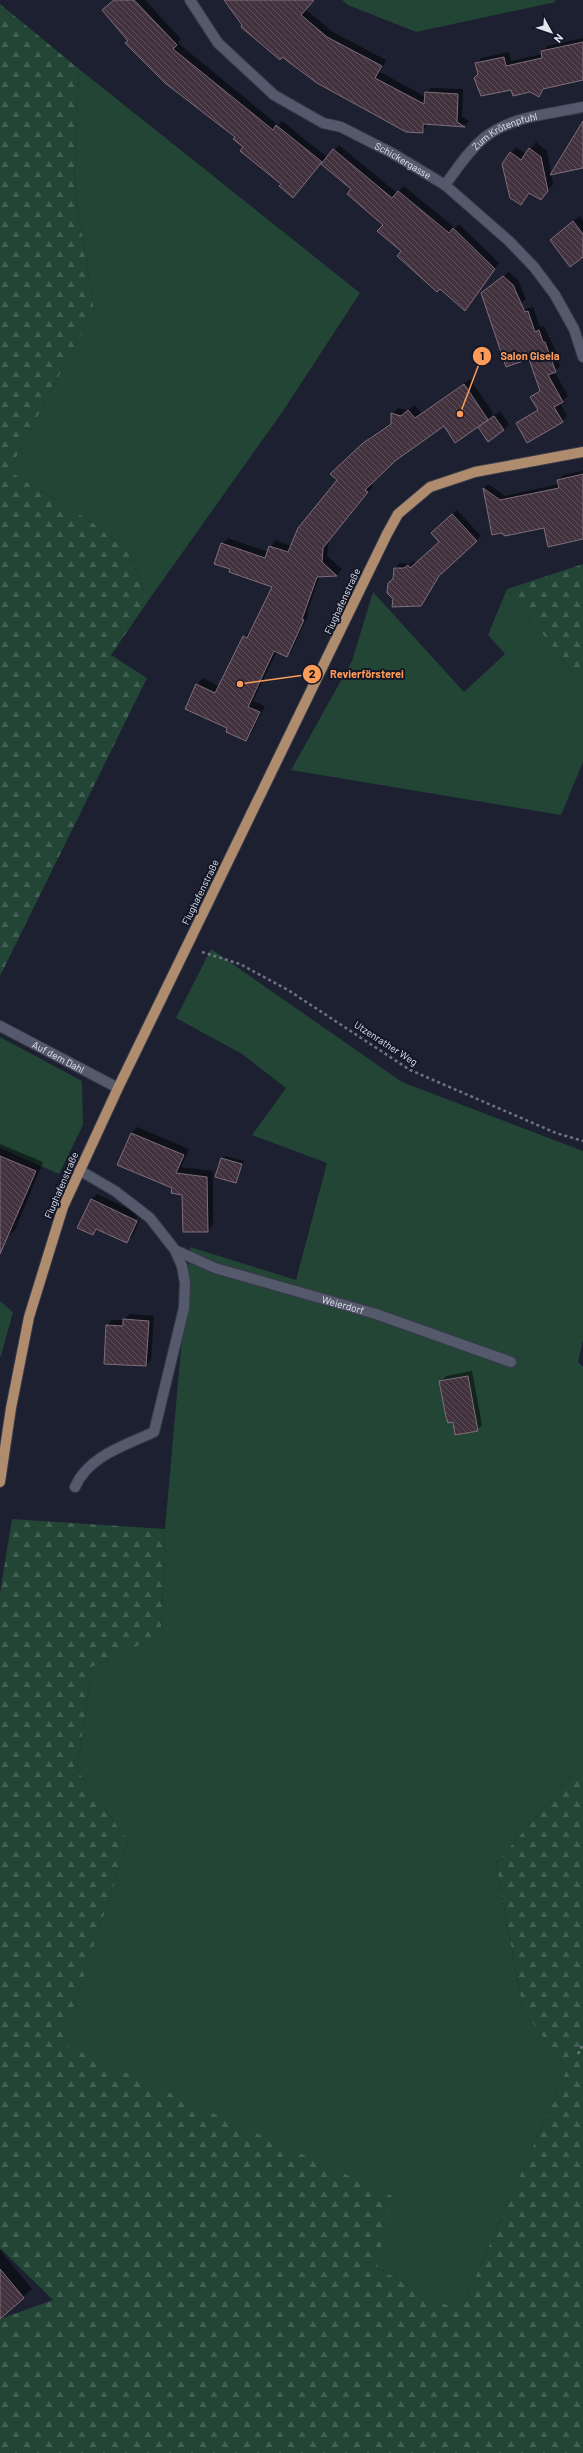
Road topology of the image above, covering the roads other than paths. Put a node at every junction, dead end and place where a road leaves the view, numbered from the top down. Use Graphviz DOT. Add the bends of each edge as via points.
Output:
graph roads {
  1 [pos="190,0"];
  2 [pos="583,107"];
  3 [pos="444,185"];
  4 [pos="583,358"];
  5 [pos="583,452"];
  6 [pos="0,1026"];
  7 [pos="118,1088"];
  8 [pos="79,1170"];
  9 [pos="175,1250"];
  10 [pos="511,1362"];
  11 [pos="0,1482"];
  12 [pos="75,1487"];
  1 -- 3 [label="street, Schickergasse" via="218,43 274,95 323,123 341,127 392,153"];
  2 -- 3 [label="street, Zum Krötenpfuhl" via="498,128 472,150"];
  3 -- 4 [label="street, Schickergasse" via="509,241 534,267 563,308 574,329"];
  5 -- 7 [label="main road, Flughafenstraße" via="451,478 430,487 398,514"];
  6 -- 7 [label="street, Auf dem Dahl"];
  7 -- 8 [label="main road, Flughafenstraße"];
  8 -- 9 [label="street, Weierdorf" via="133,1203 150,1218"];
  8 -- 11 [label="main road, Flughafenstraße" via="50,1243 29,1317"];
  9 -- 10 [label="street, Weierdorf" via="215,1268 376,1314"];
  9 -- 12 [label="street, Weierdorf" via="185,1283 184,1308 154,1432 88,1466"];
}
